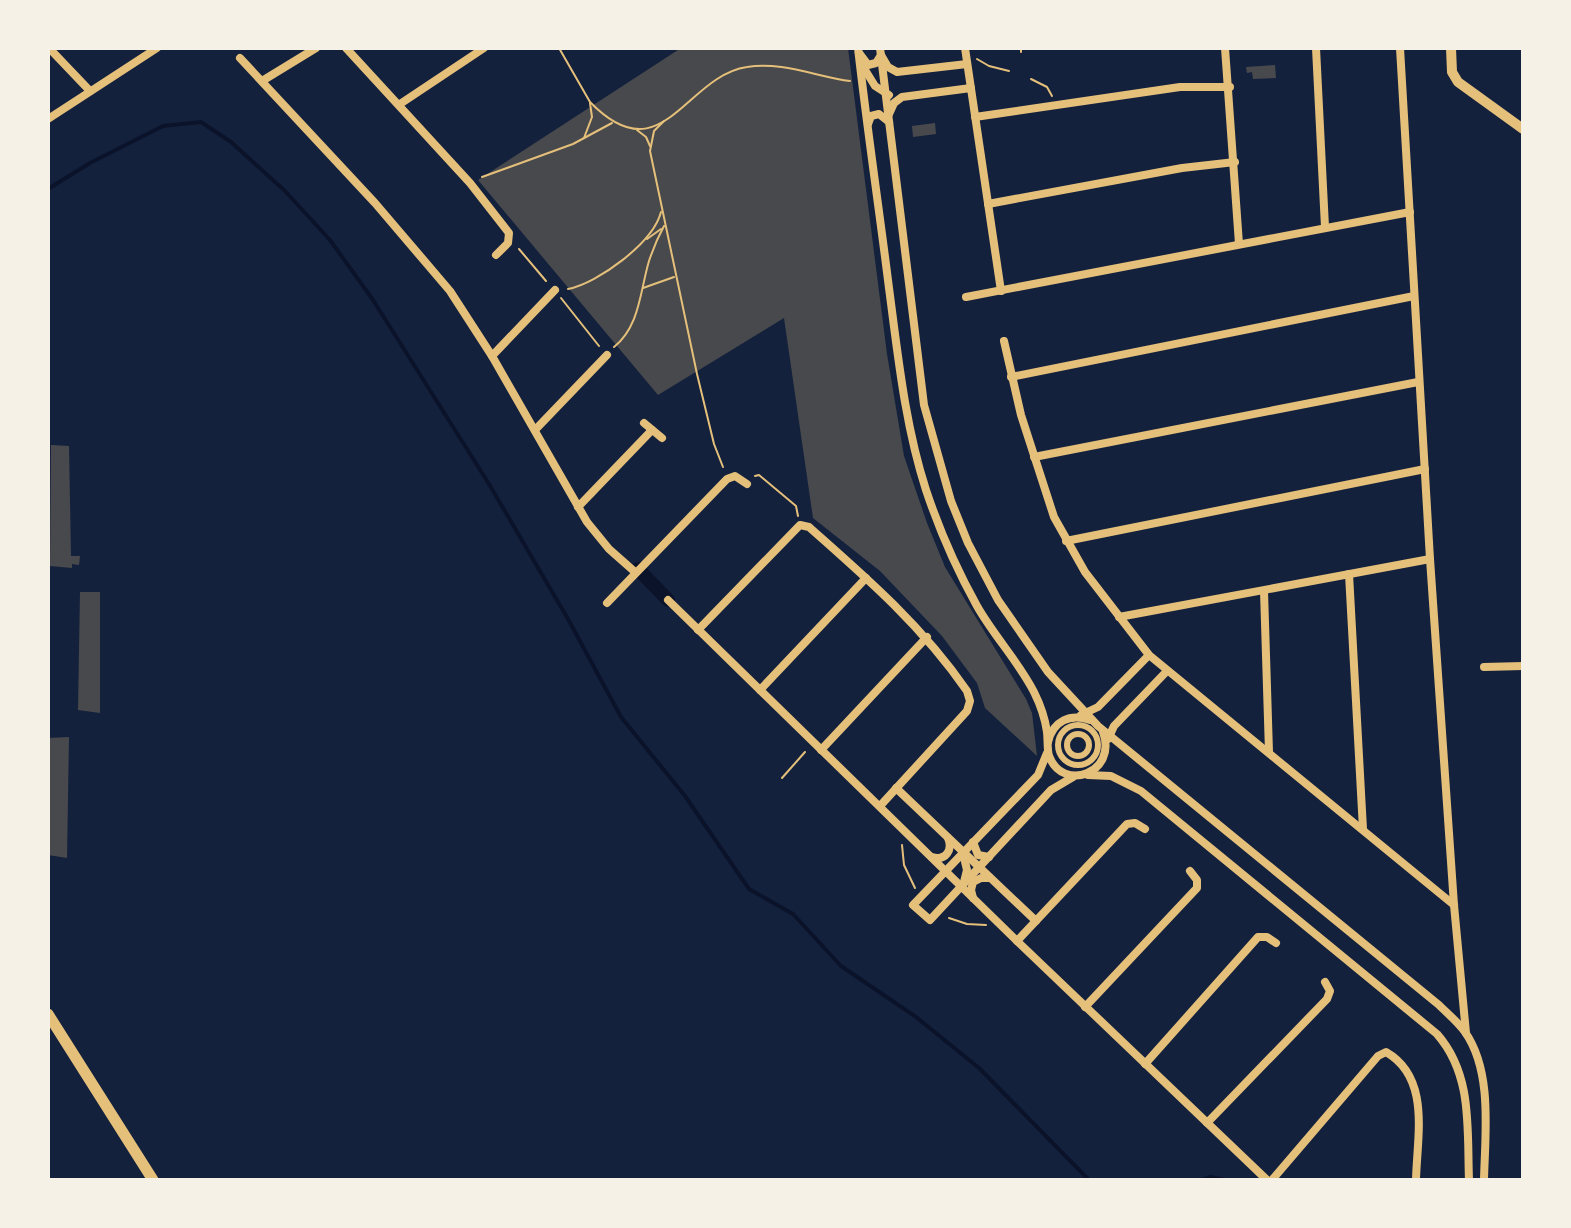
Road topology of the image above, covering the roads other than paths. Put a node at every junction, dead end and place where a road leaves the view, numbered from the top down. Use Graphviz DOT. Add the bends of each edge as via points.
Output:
graph roads {
  1 [pos="49,48"];
  2 [pos="157,48"];
  3 [pos="316,48"];
  4 [pos="346,48"];
  5 [pos="484,48"];
  6 [pos="1225,48"];
  7 [pos="1316,48"];
  8 [pos="1400,48"];
  9 [pos="1451,48"];
  10 [pos="858,50"];
  11 [pos="965,50"];
  12 [pos="880,52"];
  13 [pos="240,58"];
  14 [pos="967,64"];
  15 [pos="897,72"];
  16 [pos="883,77"];
  17 [pos="262,81"];
  18 [pos="875,86"];
  19 [pos="1230,87"];
  20 [pos="971,88"];
  21 [pos="90,91"];
  22 [pos="886,94"];
  23 [pos="902,97"];
  24 [pos="400,104"];
  25 [pos="975,117"];
  26 [pos="48,119"];
  27 [pos="889,119"];
  28 [pos="867,122"];
  29 [pos="1523,129"];
  30 [pos="1235,162"];
  31 [pos="988,204"];
  32 [pos="1410,212"];
  33 [pos="1325,227"];
  34 [pos="1239,244"];
  35 [pos="496,255"];
  36 [pos="555,290"];
  37 [pos="1001,291"];
  38 [pos="1414,296"];
  39 [pos="966,297"];
  40 [pos="1004,341"];
  41 [pos="607,355"];
  42 [pos="492,356"];
  43 [pos="1011,377"];
  44 [pos="1418,382"];
  45 [pos="644,423"];
  46 [pos="535,430"];
  47 [pos="652,430"];
  48 [pos="662,438"];
  49 [pos="1034,457"];
  50 [pos="1425,469"];
  51 [pos="744,482"];
  52 [pos="578,507"];
  53 [pos="1066,541"];
  54 [pos="1430,559"];
  55 [pos="635,572"];
  56 [pos="1349,574"];
  57 [pos="866,578"];
  58 [pos="1264,591"];
  59 [pos="668,600"];
  60 [pos="607,603"];
  61 [pos="1119,617"];
  62 [pos="698,630"];
  63 [pos="927,637"];
  64 [pos="1149,655"];
  65 [pos="1523,666"];
  66 [pos="1484,667"];
  67 [pos="1166,672"];
  68 [pos="760,690"];
  69 [pos="1086,714"];
  70 [pos="1076,721"];
  71 [pos="1095,728"];
  72 [pos="1064,731"];
  73 [pos="1109,735"];
  74 [pos="1082,736"];
  75 [pos="1070,737"];
  76 [pos="1048,745"];
  77 [pos="1058,748"];
  78 [pos="1106,748"];
  79 [pos="821,750"];
  80 [pos="1069,750"];
  81 [pos="1087,750"];
  82 [pos="1269,752"];
  83 [pos="1080,755"];
  84 [pos="1095,755"];
  85 [pos="1064,760"];
  86 [pos="1079,772"];
  87 [pos="896,788"];
  88 [pos="880,806"];
  89 [pos="1145,829"];
  90 [pos="1363,829"];
  91 [pos="948,838"];
  92 [pos="966,847"];
  93 [pos="932,857"];
  94 [pos="964,867"];
  95 [pos="986,868"];
  96 [pos="942,870"];
  97 [pos="1190,871"];
  98 [pos="957,875"];
  99 [pos="964,892"];
  100 [pos="1454,905"];
  101 [pos="1036,921"];
  102 [pos="1017,941"];
  103 [pos="1276,943"];
  104 [pos="1325,982"];
  105 [pos="1463,1000"];
  106 [pos="1085,1007"];
  107 [pos="1446,1011"];
  108 [pos="48,1014"];
  109 [pos="1467,1035"];
  110 [pos="1145,1064"];
  111 [pos="1207,1123"];
  112 [pos="153,1180"];
  113 [pos="1269,1180"];
  114 [pos="1416,1180"];
  115 [pos="1469,1180"];
  116 [pos="1484,1180"];
  1 -- 21 [label="street"];
  2 -- 21 [label="street"];
  3 -- 17 [label="street"];
  4 -- 24 [label="street"];
  5 -- 24 [label="street"];
  6 -- 19 [label="street"];
  7 -- 33 [label="street"];
  8 -- 32 [label="street"];
  9 -- 29 [label="street" via="1458,82"];
  10 -- 12 [label="street" via="868,65 876,63"];
  10 -- 18 [label="street"];
  10 -- 28 [label="street"];
  11 -- 14 [label="street"];
  12 -- 15 [label="street"];
  12 -- 16 [label="street"];
  13 -- 17 [label="street"];
  14 -- 15 [label="street"];
  14 -- 20 [label="street"];
  15 -- 16 [label="street"];
  16 -- 18 [label="street"];
  16 -- 22 [label="street"];
  17 -- 42 [label="street" via="409,241"];
  18 -- 22 [label="street"];
  18 -- 28 [label="street"];
  19 -- 25 [label="street" via="1180,87"];
  19 -- 30 [label="street"];
  20 -- 23 [label="street"];
  20 -- 25 [label="street"];
  21 -- 26 [label="street"];
  22 -- 23 [label="street"];
  22 -- 27 [label="street"];
  23 -- 27 [label="street"];
  24 -- 35 [label="street" via="509,233 508,243"];
  25 -- 31 [label="street"];
  27 -- 28 [label="street" via="879,114"];
  27 -- 69 [label="street" via="924,405 948,491 968,543 1010,619"];
  28 -- 76 [label="street" via="908,426 926,488 977,607 1034,693"];
  30 -- 31 [label="street"];
  30 -- 34 [label="street"];
  31 -- 37 [label="street"];
  32 -- 33 [label="street"];
  32 -- 38 [label="street"];
  33 -- 34 [label="street"];
  34 -- 37 [label="street"];
  36 -- 42 [label="street"];
  37 -- 39 [label="street"];
  38 -- 43 [label="street"];
  38 -- 44 [label="street"];
  40 -- 43 [label="street"];
  41 -- 46 [label="street"];
  42 -- 46 [label="street"];
  43 -- 49 [label="street"];
  44 -- 49 [label="street"];
  44 -- 50 [label="street"];
  45 -- 47 [label="street"];
  46 -- 52 [label="street"];
  47 -- 48 [label="street"];
  47 -- 52 [label="street"];
  49 -- 53 [label="street"];
  50 -- 53 [label="street"];
  50 -- 54 [label="street"];
  51 -- 55 [label="street" via="735,476 727,479"];
  52 -- 55 [label="street" via="609,549"];
  53 -- 61 [label="street"];
  54 -- 56 [label="street"];
  54 -- 100 [label="street"];
  55 -- 60 [label="street"];
  56 -- 58 [label="street"];
  56 -- 90 [label="street"];
  57 -- 62 [label="street" via="804,526"];
  57 -- 63 [label="street"];
  57 -- 68 [label="street"];
  58 -- 61 [label="street"];
  58 -- 82 [label="street"];
  59 -- 62 [label="street"];
  61 -- 64 [label="street"];
  62 -- 68 [label="street"];
  63 -- 79 [label="street"];
  63 -- 87 [label="street" via="967,691 969,706"];
  64 -- 67 [label="street"];
  64 -- 69 [label="street"];
  65 -- 66 [label="street"];
  67 -- 73 [label="street"];
  67 -- 82 [label="street"];
  68 -- 79 [label="street"];
  69 -- 70 [label="street"];
  69 -- 71 [label="street"];
  70 -- 71 [label="street" via="1089,719"];
  70 -- 72 [label="street"];
  70 -- 74 [label="street"];
  70 -- 76 [label="street" via="1057,725"];
  71 -- 73 [label="street"];
  71 -- 74 [label="street"];
  71 -- 78 [label="street" via="1106,739"];
  71 -- 84 [label="street"];
  72 -- 75 [label="street"];
  72 -- 77 [label="street"];
  73 -- 78 [label="street"];
  73 -- 107 [label="street"];
  74 -- 75 [label="street"];
  74 -- 81 [label="street"];
  75 -- 80 [label="street"];
  76 -- 77 [label="street"];
  76 -- 86 [label="street" via="1054,765"];
  76 -- 92 [label="street" via="1038,775"];
  77 -- 80 [label="street"];
  77 -- 85 [label="street"];
  78 -- 86 [label="street" via="1094,770"];
  79 -- 88 [label="street"];
  80 -- 83 [label="street"];
  80 -- 85 [label="street"];
  81 -- 83 [label="street"];
  81 -- 84 [label="street"];
  82 -- 90 [label="street"];
  83 -- 86 [label="street"];
  84 -- 86 [label="street"];
  85 -- 86 [label="street"];
  86 -- 95 [label="street" via="1051,790"];
  86 -- 115 [label="street" via="1111,776 1141,791 1437,1034 1453,1055 1464,1087"];
  87 -- 88 [label="street"];
  87 -- 91 [label="street"];
  88 -- 93 [label="street"];
  89 -- 101 [label="street" via="1127,824"];
  90 -- 100 [label="street"];
  91 -- 92 [label="street"];
  91 -- 93 [label="street" via="947,854"];
  92 -- 94 [label="street"];
  92 -- 95 [label="street"];
  92 -- 95 [label="street"];
  92 -- 96 [label="street"];
  93 -- 96 [label="street"];
  94 -- 95 [label="street"];
  94 -- 96 [label="street"];
  94 -- 98 [label="street"];
  94 -- 99 [label="street"];
  95 -- 99 [label="street"];
  95 -- 99 [label="street"];
  95 -- 101 [label="street"];
  96 -- 98 [label="street"];
  96 -- 99 [label="street"];
  96 -- 99 [label="street" via="913,905 930,920"];
  97 -- 106 [label="street" via="1197,888"];
  98 -- 99 [label="street"];
  99 -- 102 [label="street"];
  100 -- 105 [label="street"];
  101 -- 102 [label="street"];
  102 -- 106 [label="street"];
  103 -- 110 [label="street" via="1258,937"];
  104 -- 111 [label="street" via="1327,999"];
  105 -- 107 [label="street"];
  105 -- 109 [label="street"];
  106 -- 110 [label="street"];
  107 -- 109 [label="street"];
  108 -- 112 [label="main road"];
  109 -- 116 [label="street" via="1481,1073"];
  110 -- 111 [label="street"];
  111 -- 113 [label="street"];
  113 -- 114 [label="street" via="1386,1052 1407,1069 1415,1084"];
}
